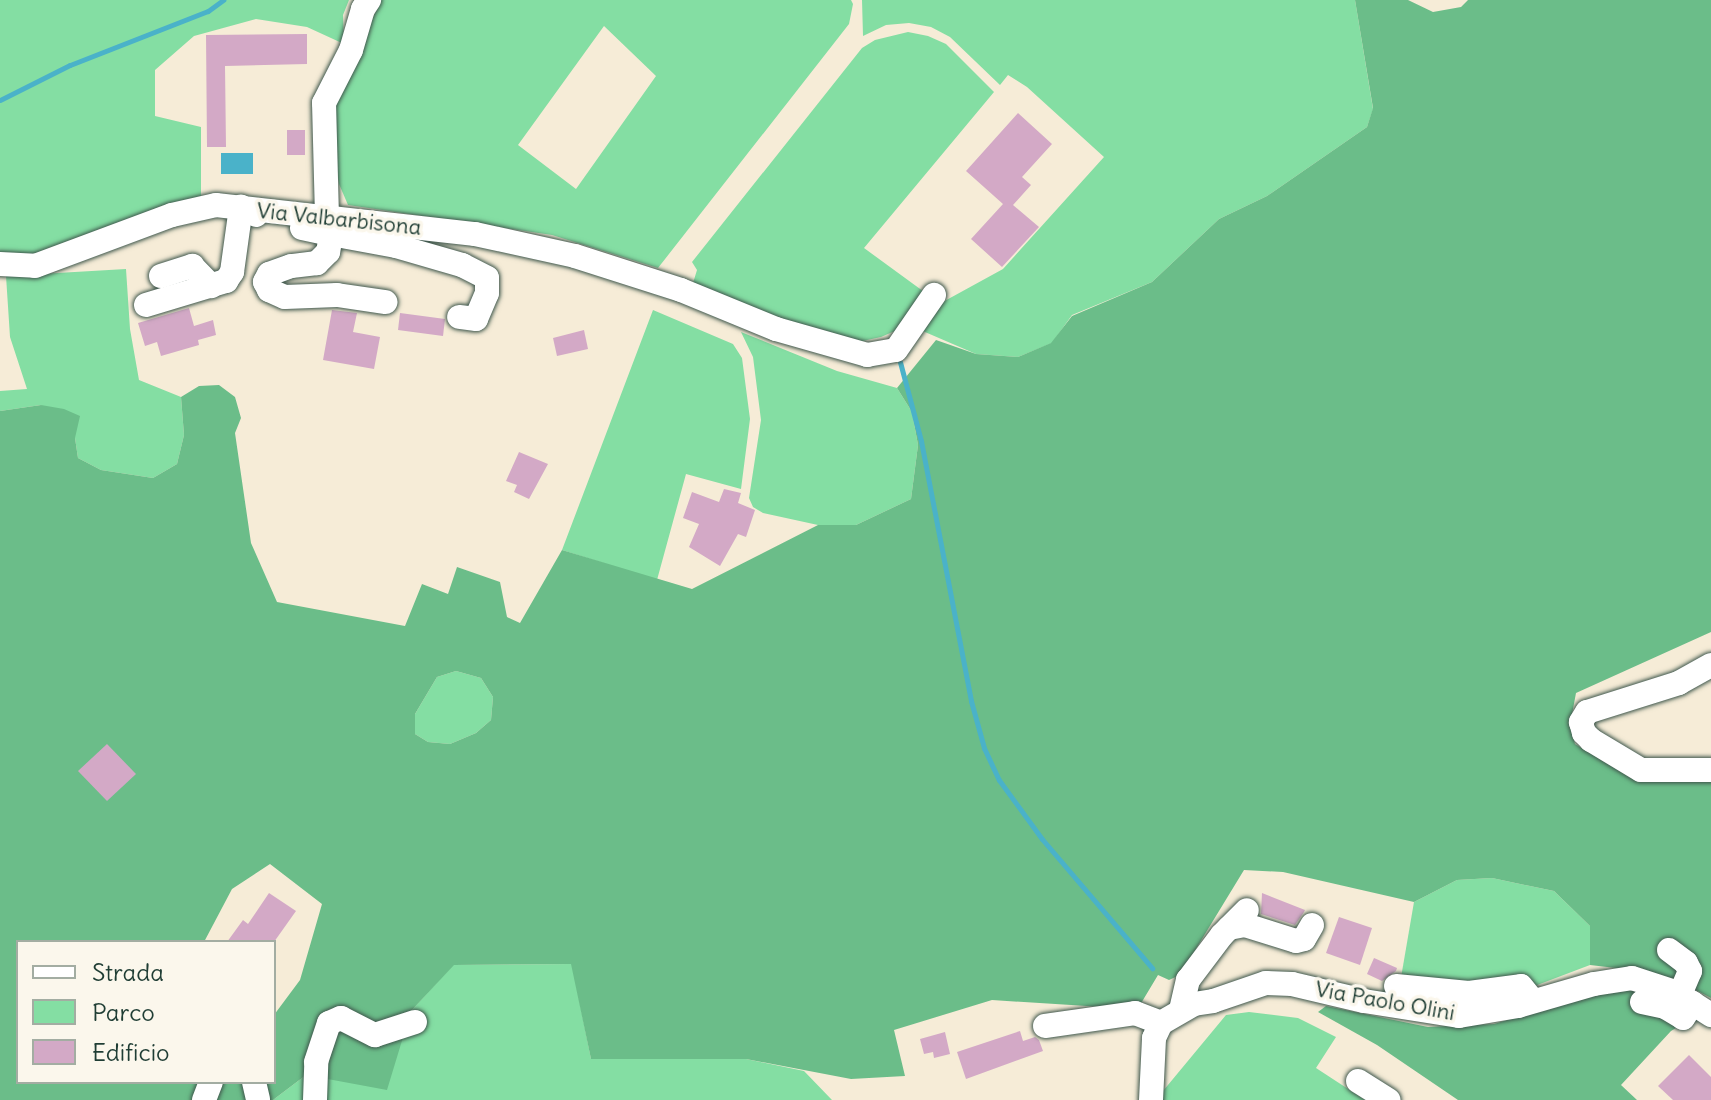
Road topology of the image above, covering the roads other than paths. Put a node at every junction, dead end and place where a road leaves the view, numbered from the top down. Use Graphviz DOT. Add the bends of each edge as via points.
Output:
graph roads {
  1 [pos="369,0"];
  2 [pos="241,207"];
  3 [pos="329,226"];
  4 [pos="0,264"];
  5 [pos="161,276"];
  6 [pos="211,286"];
  7 [pos="934,295"];
  8 [pos="385,302"];
  9 [pos="146,305"];
  10 [pos="459,317"];
  11 [pos="1711,665"];
  12 [pos="1711,770"];
  13 [pos="1247,910"];
  14 [pos="1312,925"];
  15 [pos="1229,928"];
  16 [pos="1669,950"];
  17 [pos="1396,986"];
  18 [pos="1533,1001"];
  19 [pos="1642,1002"];
  20 [pos="1181,1004"];
  21 [pos="1694,1004"];
  22 [pos="415,1022"];
  23 [pos="1045,1026"];
  24 [pos="1150,1075"];
  25 [pos="1358,1081"];
  26 [pos="315,1100"];
  27 [pos="1135,1100"];
  28 [pos="1151,1100"];
  29 [pos="1389,1100"];
  1 -- 3 [label="street" via="324,103"];
  2 -- 3 [label="street, Via Valbarbisona"];
  2 -- 4 [label="street, Via Valbarbisona" via="216,205 172,215 35,266"];
  2 -- 6 [label="street" via="232,272 226,281"];
  3 -- 7 [label="street, Via Valbarbisona" via="475,234 646,271 776,329 867,355 896,350"];
  3 -- 8 [label="street" via="328,252 317,263 269,274 266,287 285,297 337,295"];
  3 -- 10 [label="street" via="462,265 487,278 476,319"];
  5 -- 6 [label="street" via="192,266"];
  6 -- 9 [label="street"];
  11 -- 12 [label="street" via="1679,683 1587,712 1581,722 1591,740 1641,770"];
  13 -- 15 [label="street"];
  14 -- 15 [label="street" via="1304,939 1296,941 1245,925"];
  15 -- 20 [label="street"];
  16 -- 21 [label="street" via="1690,971"];
  17 -- 18 [label="street" via="1469,993 1521,986"];
  18 -- 20 [label="street, Via Paolo Olini" via="1459,1016 1266,983 1213,1001"];
  18 -- 21 [label="street, Via Paolo Olini" via="1632,978"];
  19 -- 21 [label="street" via="1683,1018"];
  20 -- 23 [label="street"];
  20 -- 24 [label="street" via="1154,1038"];
  22 -- 26 [label="street" via="375,1035 341,1018 329,1023 316,1062"];
  24 -- 27 [label="street" via="1140,1083"];
  24 -- 28 [label="street"];
  25 -- 29 [label="street"];
}
